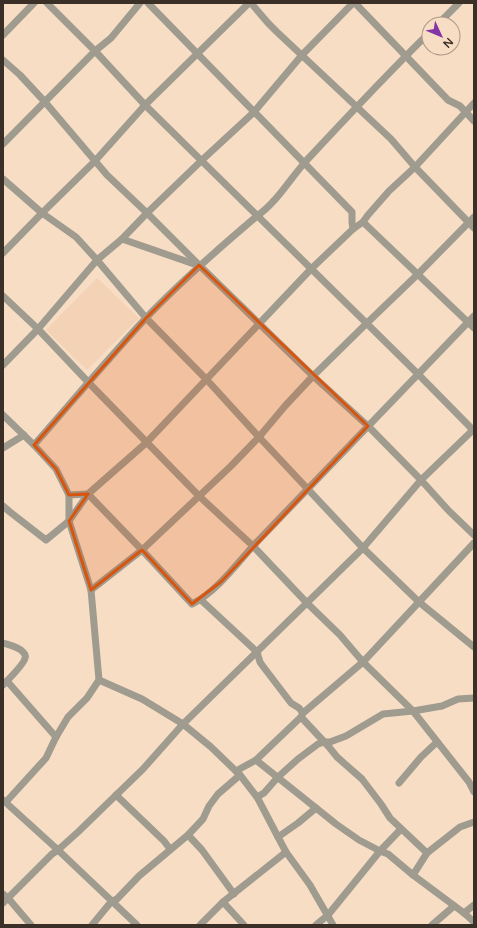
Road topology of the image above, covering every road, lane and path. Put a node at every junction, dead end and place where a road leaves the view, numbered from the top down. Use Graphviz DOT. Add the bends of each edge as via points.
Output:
graph roads {
  1 [pos="34,3"];
  2 [pos="47,3"];
  3 [pos="140,3"];
  4 [pos="148,3"];
  5 [pos="250,3"];
  6 [pos="354,3"];
  7 [pos="459,3"];
  8 [pos="446,16"];
  9 [pos="3,35"];
  10 [pos="421,40"];
  11 [pos="94,51"];
  12 [pos="197,53"];
  13 [pos="406,55"];
  14 [pos="302,56"];
  15 [pos="3,60"];
  16 [pos="45,102"];
  17 [pos="474,103"];
  18 [pos="145,105"];
  19 [pos="357,107"];
  20 [pos="254,112"];
  21 [pos="466,112"];
  22 [pos="474,121"];
  23 [pos="3,144"];
  24 [pos="95,161"];
  25 [pos="201,161"];
  26 [pos="305,163"];
  27 [pos="415,167"];
  28 [pos="3,179"];
  29 [pos="42,212"];
  30 [pos="147,213"];
  31 [pos="257,216"];
  32 [pos="363,222"];
  33 [pos="472,222"];
  34 [pos="353,229"];
  35 [pos="122,239"];
  36 [pos="3,253"];
  37 [pos="97,260"];
  38 [pos="199,266"];
  39 [pos="311,269"];
  40 [pos="418,274"];
  41 [pos="3,296"];
  42 [pos="474,316"];
  43 [pos="146,318"];
  44 [pos="468,322"];
  45 [pos="259,324"];
  46 [pos="366,324"];
  47 [pos="474,328"];
  48 [pos="38,329"];
  49 [pos="3,365"];
  50 [pos="418,374"];
  51 [pos="313,376"];
  52 [pos="207,380"];
  53 [pos="89,383"];
  54 [pos="3,415"];
  55 [pos="368,426"];
  56 [pos="474,430"];
  57 [pos="24,435"];
  58 [pos="259,437"];
  59 [pos="146,443"];
  60 [pos="34,445"];
  61 [pos="3,448"];
  62 [pos="422,480"];
  63 [pos="308,489"];
  64 [pos="88,494"];
  65 [pos="69,495"];
  66 [pos="199,496"];
  67 [pos="3,506"];
  68 [pos="69,521"];
  69 [pos="474,535"];
  70 [pos="474,543"];
  71 [pos="253,546"];
  72 [pos="363,548"];
  73 [pos="142,550"];
  74 [pos="90,590"];
  75 [pos="201,600"];
  76 [pos="419,602"];
  77 [pos="307,603"];
  78 [pos="3,643"];
  79 [pos="474,647"];
  80 [pos="257,652"];
  81 [pos="363,662"];
  82 [pos="99,680"];
  83 [pos="5,683"];
  84 [pos="474,698"];
  85 [pos="413,711"];
  86 [pos="302,715"];
  87 [pos="183,724"];
  88 [pos="56,737"];
  89 [pos="324,742"];
  90 [pos="437,742"];
  91 [pos="256,760"];
  92 [pos="238,773"];
  93 [pos="278,777"];
  94 [pos="399,783"];
  95 [pos="474,792"];
  96 [pos="116,795"];
  97 [pos="257,797"];
  98 [pos="5,801"];
  99 [pos="316,808"];
  100 [pos="474,822"];
  101 [pos="401,829"];
  102 [pos="188,834"];
  103 [pos="278,836"];
  104 [pos="170,849"];
  105 [pos="58,850"];
  106 [pos="380,851"];
  107 [pos="286,852"];
  108 [pos="427,853"];
  109 [pos="413,875"];
  110 [pos="234,894"];
  111 [pos="5,899"];
  112 [pos="112,902"];
  113 [pos="223,902"];
  114 [pos="474,905"];
  115 [pos="454,906"];
  116 [pos="464,913"];
  117 [pos="328,915"];
  118 [pos="474,922"];
  119 [pos="31,925"];
  120 [pos="92,925"];
  121 [pos="137,925"];
  122 [pos="200,925"];
  123 [pos="244,925"];
  124 [pos="316,925"];
  125 [pos="333,925"];
  126 [pos="432,925"];
  1 -- 9 [label="street"];
  2 -- 11 [label="street"];
  3 -- 11 [label="street" via="111,38"];
  4 -- 12 [label="street"];
  5 -- 12 [label="street"];
  5 -- 14 [label="street"];
  6 -- 13 [label="street"];
  6 -- 14 [label="street"];
  7 -- 8 [label="street"];
  10 -- 13 [label="street"];
  11 -- 16 [label="street"];
  11 -- 18 [label="street"];
  12 -- 18 [label="street"];
  12 -- 20 [label="street"];
  13 -- 19 [label="street"];
  13 -- 21 [label="street" via="448,100"];
  14 -- 19 [label="street"];
  14 -- 20 [label="street"];
  15 -- 16 [label="street"];
  16 -- 23 [label="street"];
  16 -- 24 [label="street"];
  17 -- 21 [label="street"];
  18 -- 24 [label="street"];
  18 -- 25 [label="street"];
  19 -- 26 [label="street"];
  19 -- 27 [label="street" via="391,139"];
  20 -- 25 [label="street"];
  20 -- 26 [label="street"];
  21 -- 22 [label="street"];
  21 -- 27 [label="street"];
  24 -- 29 [label="street"];
  24 -- 30 [label="street"];
  25 -- 30 [label="street"];
  25 -- 31 [label="street"];
  26 -- 31 [label="street" via="266,210"];
  26 -- 34 [label="street" via="352,212"];
  27 -- 32 [label="street" via="389,191"];
  27 -- 33 [label="street"];
  28 -- 29 [label="street"];
  29 -- 36 [label="street"];
  29 -- 37 [label="street" via="76,237"];
  30 -- 35 [label="street"];
  30 -- 38 [label="street"];
  31 -- 38 [label="street"];
  31 -- 39 [label="street"];
  32 -- 34 [label="street"];
  32 -- 40 [label="street"];
  33 -- 40 [label="street"];
  34 -- 39 [label="street"];
  35 -- 37 [label="street"];
  35 -- 38 [label="street"];
  37 -- 43 [label="street"];
  37 -- 48 [label="street"];
  38 -- 43 [label="street"];
  38 -- 45 [label="street"];
  39 -- 45 [label="street"];
  39 -- 46 [label="street"];
  40 -- 44 [label="street"];
  40 -- 46 [label="street"];
  41 -- 48 [label="street"];
  42 -- 44 [label="street"];
  43 -- 52 [label="street"];
  43 -- 53 [label="street"];
  44 -- 47 [label="street"];
  44 -- 50 [label="street"];
  45 -- 51 [label="street"];
  45 -- 52 [label="street"];
  46 -- 50 [label="street"];
  46 -- 51 [label="street"];
  48 -- 49 [label="street"];
  48 -- 53 [label="street"];
  50 -- 55 [label="street"];
  50 -- 56 [label="street"];
  51 -- 55 [label="street"];
  51 -- 58 [label="street"];
  52 -- 58 [label="street"];
  52 -- 59 [label="street"];
  53 -- 59 [label="street"];
  53 -- 60 [label="street"];
  54 -- 57 [label="street"];
  55 -- 62 [label="street"];
  55 -- 63 [label="street"];
  56 -- 62 [label="street"];
  57 -- 60 [label="street"];
  57 -- 61 [label="street"];
  58 -- 63 [label="street"];
  58 -- 66 [label="street"];
  59 -- 64 [label="street"];
  59 -- 66 [label="street"];
  60 -- 65 [label="street" via="56,469"];
  62 -- 69 [label="street"];
  62 -- 72 [label="street"];
  63 -- 71 [label="street"];
  63 -- 72 [label="street"];
  64 -- 65 [label="street"];
  64 -- 68 [label="street"];
  64 -- 73 [label="street"];
  65 -- 68 [label="street"];
  66 -- 71 [label="street"];
  66 -- 73 [label="street"];
  67 -- 68 [label="street" via="46,540"];
  68 -- 74 [label="street"];
  70 -- 76 [label="street"];
  71 -- 75 [label="street"];
  71 -- 77 [label="street"];
  72 -- 76 [label="street"];
  72 -- 77 [label="street"];
  73 -- 74 [label="street"];
  73 -- 75 [label="street" via="192,604"];
  74 -- 82 [label="street"];
  75 -- 80 [label="street"];
  76 -- 79 [label="street"];
  76 -- 81 [label="street"];
  77 -- 80 [label="street"];
  77 -- 81 [label="street"];
  78 -- 83 [label="street" via="20,650 25,656"];
  80 -- 86 [label="street" via="270,677 291,703 299,708"];
  80 -- 87 [label="street"];
  81 -- 85 [label="street"];
  81 -- 86 [label="street"];
  82 -- 87 [label="street" via="142,699"];
  82 -- 88 [label="street" via="87,698 68,717"];
  83 -- 88 [label="street"];
  84 -- 85 [label="street" via="458,699 442,706"];
  85 -- 89 [label="street" via="383,714 346,736"];
  85 -- 90 [label="street"];
  86 -- 89 [label="street"];
  86 -- 91 [label="street"];
  87 -- 92 [label="street"];
  87 -- 96 [label="street"];
  88 -- 98 [label="street" via="46,758"];
  89 -- 93 [label="street" via="298,759"];
  89 -- 101 [label="street" via="362,779"];
  90 -- 94 [label="street" via="421,756"];
  90 -- 95 [label="street"];
  91 -- 92 [label="street"];
  91 -- 93 [label="street"];
  92 -- 97 [label="street"];
  92 -- 102 [label="street" via="218,794 203,819"];
  93 -- 97 [label="street"];
  93 -- 99 [label="street"];
  96 -- 104 [label="street"];
  96 -- 105 [label="street"];
  97 -- 103 [label="street"];
  98 -- 105 [label="street"];
  99 -- 103 [label="street"];
  99 -- 106 [label="street" via="359,840"];
  100 -- 108 [label="street" via="460,827"];
  101 -- 106 [label="street"];
  101 -- 108 [label="street"];
  102 -- 104 [label="street"];
  102 -- 110 [label="street"];
  103 -- 107 [label="street"];
  104 -- 112 [label="street"];
  105 -- 111 [label="street"];
  105 -- 112 [label="street"];
  106 -- 109 [label="street" via="388,854"];
  106 -- 117 [label="street"];
  107 -- 110 [label="street"];
  107 -- 117 [label="street"];
  108 -- 109 [label="street"];
  109 -- 115 [label="street"];
  110 -- 113 [label="street"];
  111 -- 119 [label="street"];
  112 -- 120 [label="street"];
  112 -- 121 [label="street"];
  113 -- 122 [label="street"];
  113 -- 123 [label="street"];
  114 -- 116 [label="street"];
  115 -- 116 [label="street"];
  115 -- 126 [label="street"];
  116 -- 118 [label="street"];
  117 -- 124 [label="street"];
  117 -- 125 [label="street"];
}
